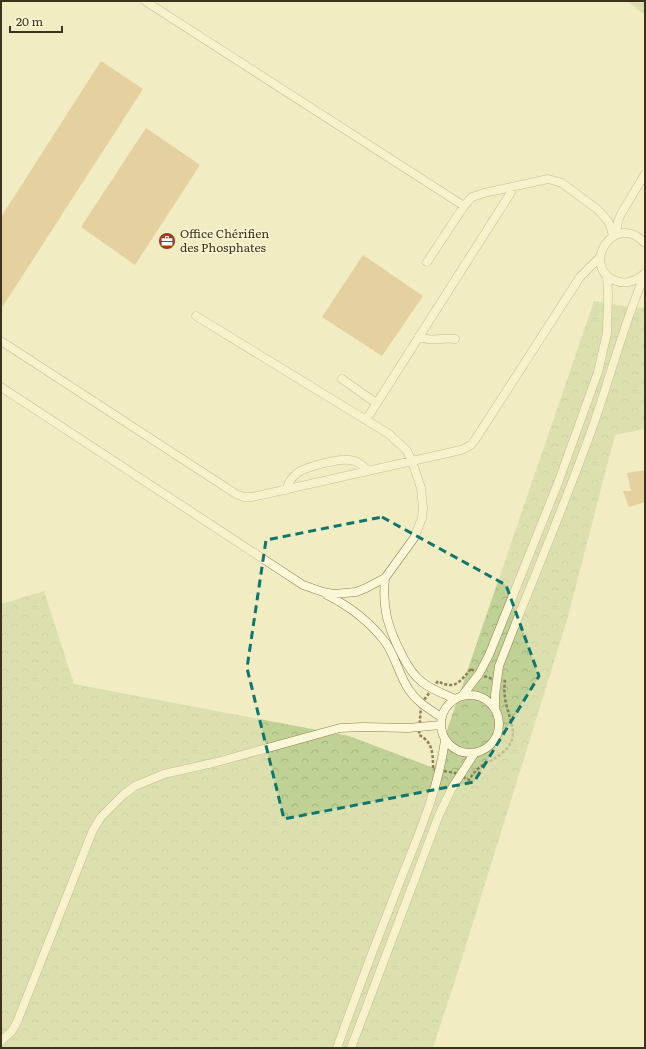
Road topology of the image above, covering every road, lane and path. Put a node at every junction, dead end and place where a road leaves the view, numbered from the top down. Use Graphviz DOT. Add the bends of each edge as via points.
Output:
graph roads {
  1 [pos="145,1"];
  2 [pos="645,174"];
  3 [pos="513,187"];
  4 [pos="464,206"];
  5 [pos="614,235"];
  6 [pos="645,243"];
  7 [pos="600,257"];
  8 [pos="427,262"];
  9 [pos="645,274"];
  10 [pos="607,275"];
  11 [pos="196,316"];
  12 [pos="419,336"];
  13 [pos="455,339"];
  14 [pos="1,342"];
  15 [pos="342,379"];
  16 [pos="1,387"];
  17 [pos="376,403"];
  18 [pos="366,420"];
  19 [pos="412,461"];
  20 [pos="368,471"];
  21 [pos="286,490"];
  22 [pos="385,578"];
  23 [pos="323,592"];
  24 [pos="479,674"];
  25 [pos="496,680"];
  26 [pos="432,689"];
  27 [pos="459,697"];
  28 [pos="422,704"];
  29 [pos="495,709"];
  30 [pos="441,721"];
  31 [pos="420,728"];
  32 [pos="445,740"];
  33 [pos="474,754"];
  34 [pos="440,770"];
  35 [pos="459,775"];
  36 [pos="1,1041"];
  37 [pos="337,1048"];
  38 [pos="350,1048"];
  1 -- 4 [label="lane"];
  2 -- 5 [label="lane" via="621,214"];
  3 -- 4 [label="lane" via="478,194"];
  3 -- 5 [label="lane" via="548,179 562,183 603,215"];
  3 -- 12 [label="lane"];
  4 -- 8 [label="lane"];
  5 -- 6 [label="lane" via="629,233"];
  5 -- 7 [label="lane" via="604,245"];
  7 -- 10 [label="lane"];
  7 -- 19 [label="lane" via="580,277 471,445 461,450"];
  9 -- 10 [label="lane" via="633,282 626,283 612,280"];
  9 -- 25 [label="lane" via="626,321 585,448"];
  10 -- 24 [label="lane" via="607,333 598,372 558,482 489,655"];
  11 -- 18 [label="lane"];
  12 -- 13 [label="lane" via="431,340"];
  12 -- 17 [label="lane"];
  14 -- 21 [label="lane" via="236,494 252,497"];
  15 -- 17 [label="lane"];
  16 -- 23 [label="lane" via="294,579"];
  17 -- 18 [label="lane"];
  18 -- 19 [label="lane" via="399,442"];
  19 -- 20 [label="lane"];
  19 -- 22 [label="lane" via="421,488 422,518 414,538"];
  20 -- 21 [label="lane"];
  20 -- 21 [label="lane" via="358,462 338,460 302,470 292,478"];
  22 -- 23 [label="lane" via="356,592"];
  22 -- 26 [label="lane" via="384,606 391,633 412,673"];
  23 -- 28 [label="lane" via="344,604 379,635 392,653 409,689"];
  24 -- 25 [label="path"];
  24 -- 26 [label="path" via="471,669 457,684 448,686 438,681"];
  24 -- 27 [label="lane"];
  25 -- 29 [label="lane"];
  25 -- 35 [label="path" via="505,681 505,701 513,726 511,742 501,754 477,769 469,780"];
  26 -- 27 [label="lane"];
  26 -- 28 [label="path"];
  27 -- 29 [label="lane" via="484,698"];
  27 -- 30 [label="lane" via="444,710"];
  28 -- 30 [label="lane"];
  28 -- 31 [label="path"];
  29 -- 33 [label="lane" via="500,725 495,741 482,752"];
  30 -- 31 [label="lane"];
  30 -- 32 [label="lane"];
  31 -- 34 [label="path" via="419,735 427,740 432,748 433,769"];
  31 -- 36 [label="lane" via="351,727 328,731 164,774 135,786 122,795 101,817 93,830 17,1022"];
  32 -- 33 [label="lane" via="457,751"];
  32 -- 34 [label="lane"];
  33 -- 35 [label="lane"];
  34 -- 35 [label="path"];
  34 -- 37 [label="lane" via="430,806"];
  35 -- 38 [label="lane" via="439,815"];
}
